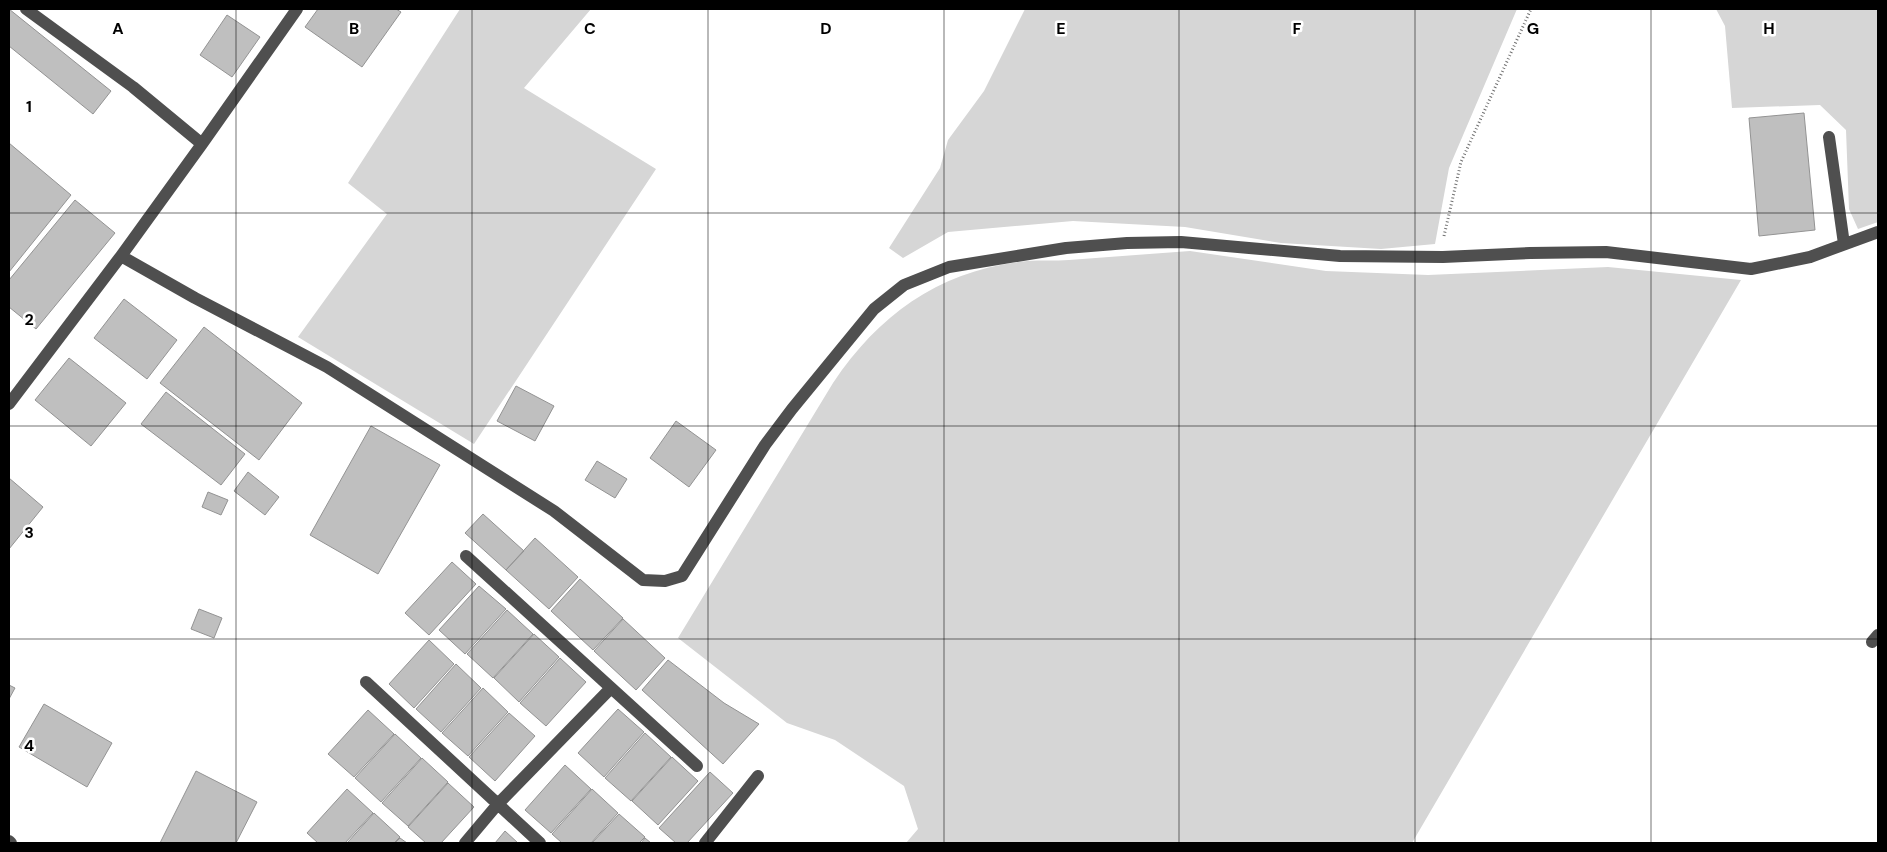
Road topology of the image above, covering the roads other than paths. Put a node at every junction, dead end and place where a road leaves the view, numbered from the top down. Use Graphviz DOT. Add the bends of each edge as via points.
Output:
graph roads {
  1 [pos="26,9"];
  2 [pos="296,9"];
  3 [pos="1829,137"];
  4 [pos="202,144"];
  5 [pos="1878,232"];
  6 [pos="1844,244"];
  7 [pos="121,256"];
  8 [pos="9,404"];
  9 [pos="466,556"];
  10 [pos="366,682"];
  11 [pos="611,688"];
  12 [pos="697,766"];
  13 [pos="758,776"];
  14 [pos="497,805"];
  15 [pos="465,843"];
  16 [pos="540,843"];
  17 [pos="705,843"];
  1 -- 4 [label="street" via="133,87"];
  2 -- 4 [label="street"];
  3 -- 6 [label="street"];
  4 -- 7 [label="street"];
  5 -- 6 [label="street"];
  6 -- 7 [label="street" via="1810,257 1751,269 1606,252 1340,256 1181,242 1066,248 949,267 904,285 874,309 765,445 682,576 665,580 643,580 554,511 327,367"];
  7 -- 8 [label="street"];
  9 -- 11 [label="street"];
  10 -- 14 [label="street"];
  11 -- 12 [label="street"];
  11 -- 14 [label="street"];
  13 -- 17 [label="street"];
  14 -- 15 [label="street"];
  14 -- 16 [label="street"];
}
